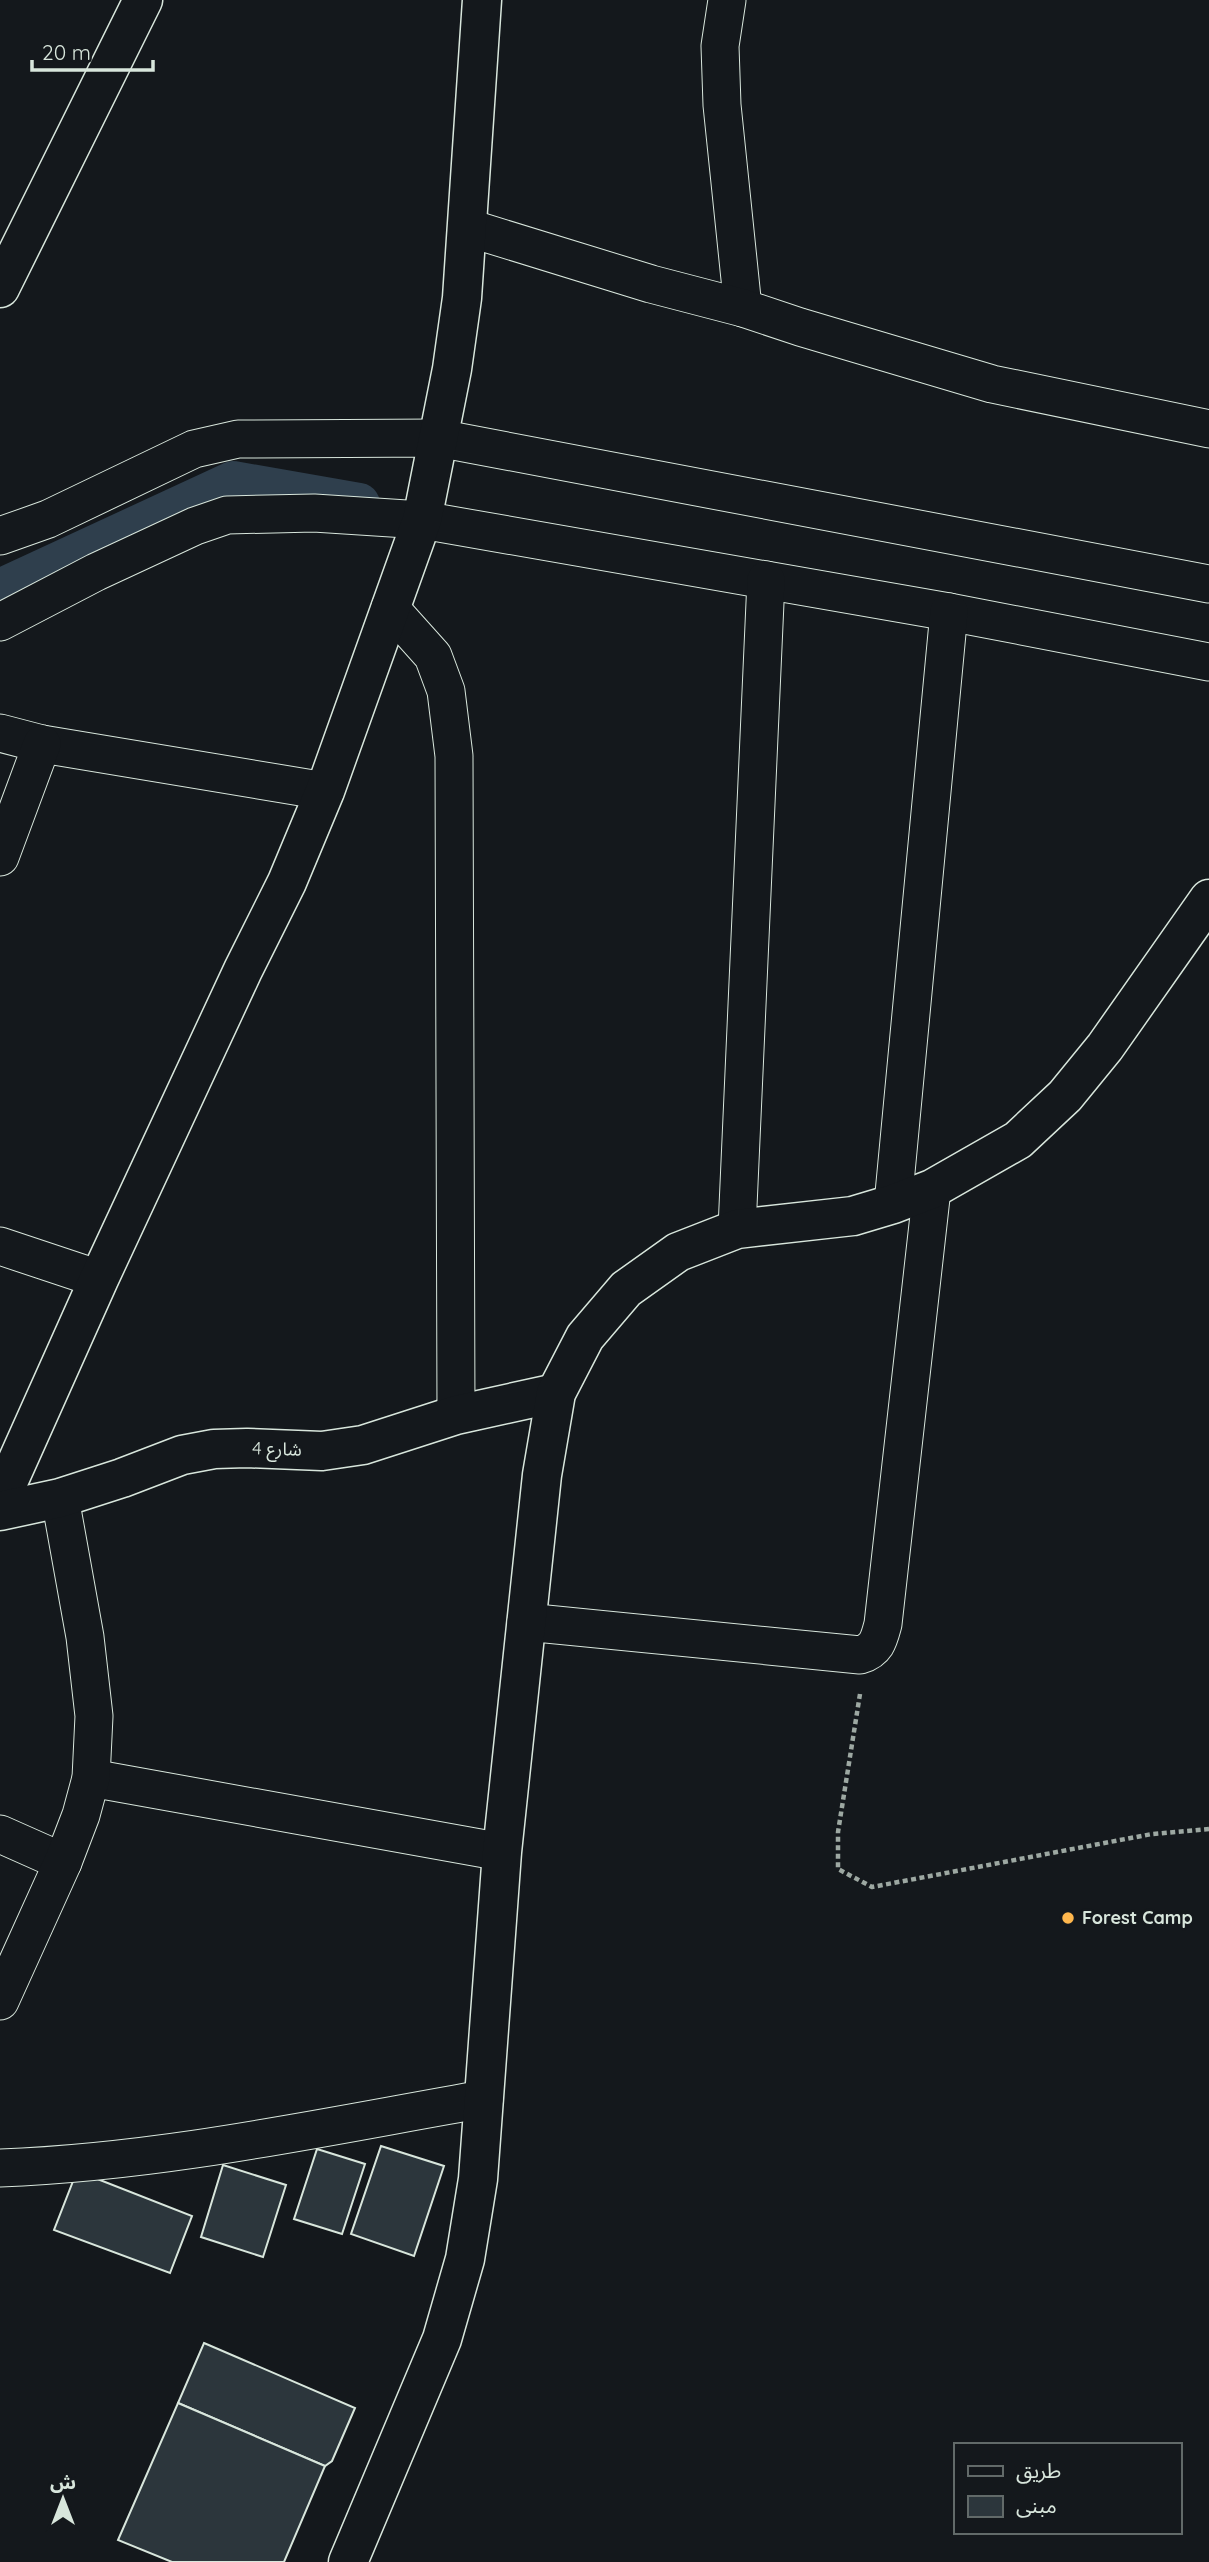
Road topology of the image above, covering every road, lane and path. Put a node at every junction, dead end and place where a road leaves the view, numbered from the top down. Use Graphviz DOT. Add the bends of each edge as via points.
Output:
graph roads {
  1 [pos="143,0"];
  2 [pos="482,0"];
  3 [pos="727,0"];
  4 [pos="468,228"];
  5 [pos="0,288"];
  6 [pos="743,308"];
  7 [pos="1209,429"];
  8 [pos="438,438"];
  9 [pos="422,520"];
  10 [pos="0,536"];
  11 [pos="766,580"];
  12 [pos="1209,584"];
  13 [pos="390,608"];
  14 [pos="949,612"];
  15 [pos="0,622"];
  16 [pos="1209,662"];
  17 [pos="0,733"];
  18 [pos="42,744"];
  19 [pos="325,791"];
  20 [pos="0,857"];
  21 [pos="1209,898"];
  22 [pos="932,1189"];
  23 [pos="893,1204"];
  24 [pos="737,1229"];
  25 [pos="0,1246"];
  26 [pos="99,1279"];
  27 [pos="556,1393"];
  28 [pos="456,1415"];
  29 [pos="60,1498"];
  30 [pos="0,1500"];
  31 [pos="0,1511"];
  32 [pos="526,1622"];
  33 [pos="860,1655"];
  34 [pos="92,1778"];
  35 [pos="1209,1829"];
  36 [pos="0,1834"];
  37 [pos="502,1852"];
  38 [pos="63,1862"];
  39 [pos="0,2001"];
  40 [pos="484,2099"];
  41 [pos="0,2168"];
  42 [pos="348,2562"];
  1 -- 5 [label="street"];
  2 -- 4 [label="street"];
  3 -- 6 [label="street" via="720,46 722,105"];
  4 -- 6 [label="street"];
  4 -- 8 [label="street" via="457,334"];
  6 -- 7 [label="street" via="992,384"];
  8 -- 9 [label="street"];
  8 -- 10 [label="street" via="238,439 194,449 48,519"];
  8 -- 12 [label="street"];
  9 -- 11 [label="street"];
  9 -- 13 [label="street"];
  9 -- 15 [label="street" via="314,513 227,515 158,543"];
  11 -- 14 [label="street"];
  11 -- 24 [label="street"];
  13 -- 19 [label="street"];
  13 -- 28 [label="street" via="433,656 446,691 454,755"];
  14 -- 16 [label="street"];
  14 -- 23 [label="street"];
  17 -- 18 [label="street"];
  18 -- 19 [label="street"];
  18 -- 20 [label="street"];
  19 -- 26 [label="street" via="287,882"];
  21 -- 22 [label="street" via="1065,1097 1018,1140"];
  22 -- 23 [label="street"];
  22 -- 33 [label="street" via="883,1624 878,1642"];
  23 -- 24 [label="street" via="853,1216"];
  24 -- 27 [label="street" via="678,1252 626,1289 585,1337"];
  25 -- 26 [label="street"];
  26 -- 30 [label="street"];
  27 -- 28 [label="street, شارع 4"];
  27 -- 32 [label="street"];
  28 -- 29 [label="street, شارع 4" via="363,1445 322,1451 247,1448 182,1455"];
  29 -- 31 [label="street, شارع 4"];
  29 -- 34 [label="street" via="85,1637 94,1716"];
  32 -- 33 [label="street"];
  32 -- 37 [label="street"];
  33 -- 35 [label="path" via="861,1687 838,1832 838,1868 872,1887 1152,1833"];
  34 -- 37 [label="street"];
  34 -- 38 [label="street"];
  36 -- 38 [label="street"];
  37 -- 40 [label="street"];
  38 -- 39 [label="street"];
  40 -- 41 [label="street" via="172,2154"];
  40 -- 42 [label="street" via="465,2259 442,2339"];
}
